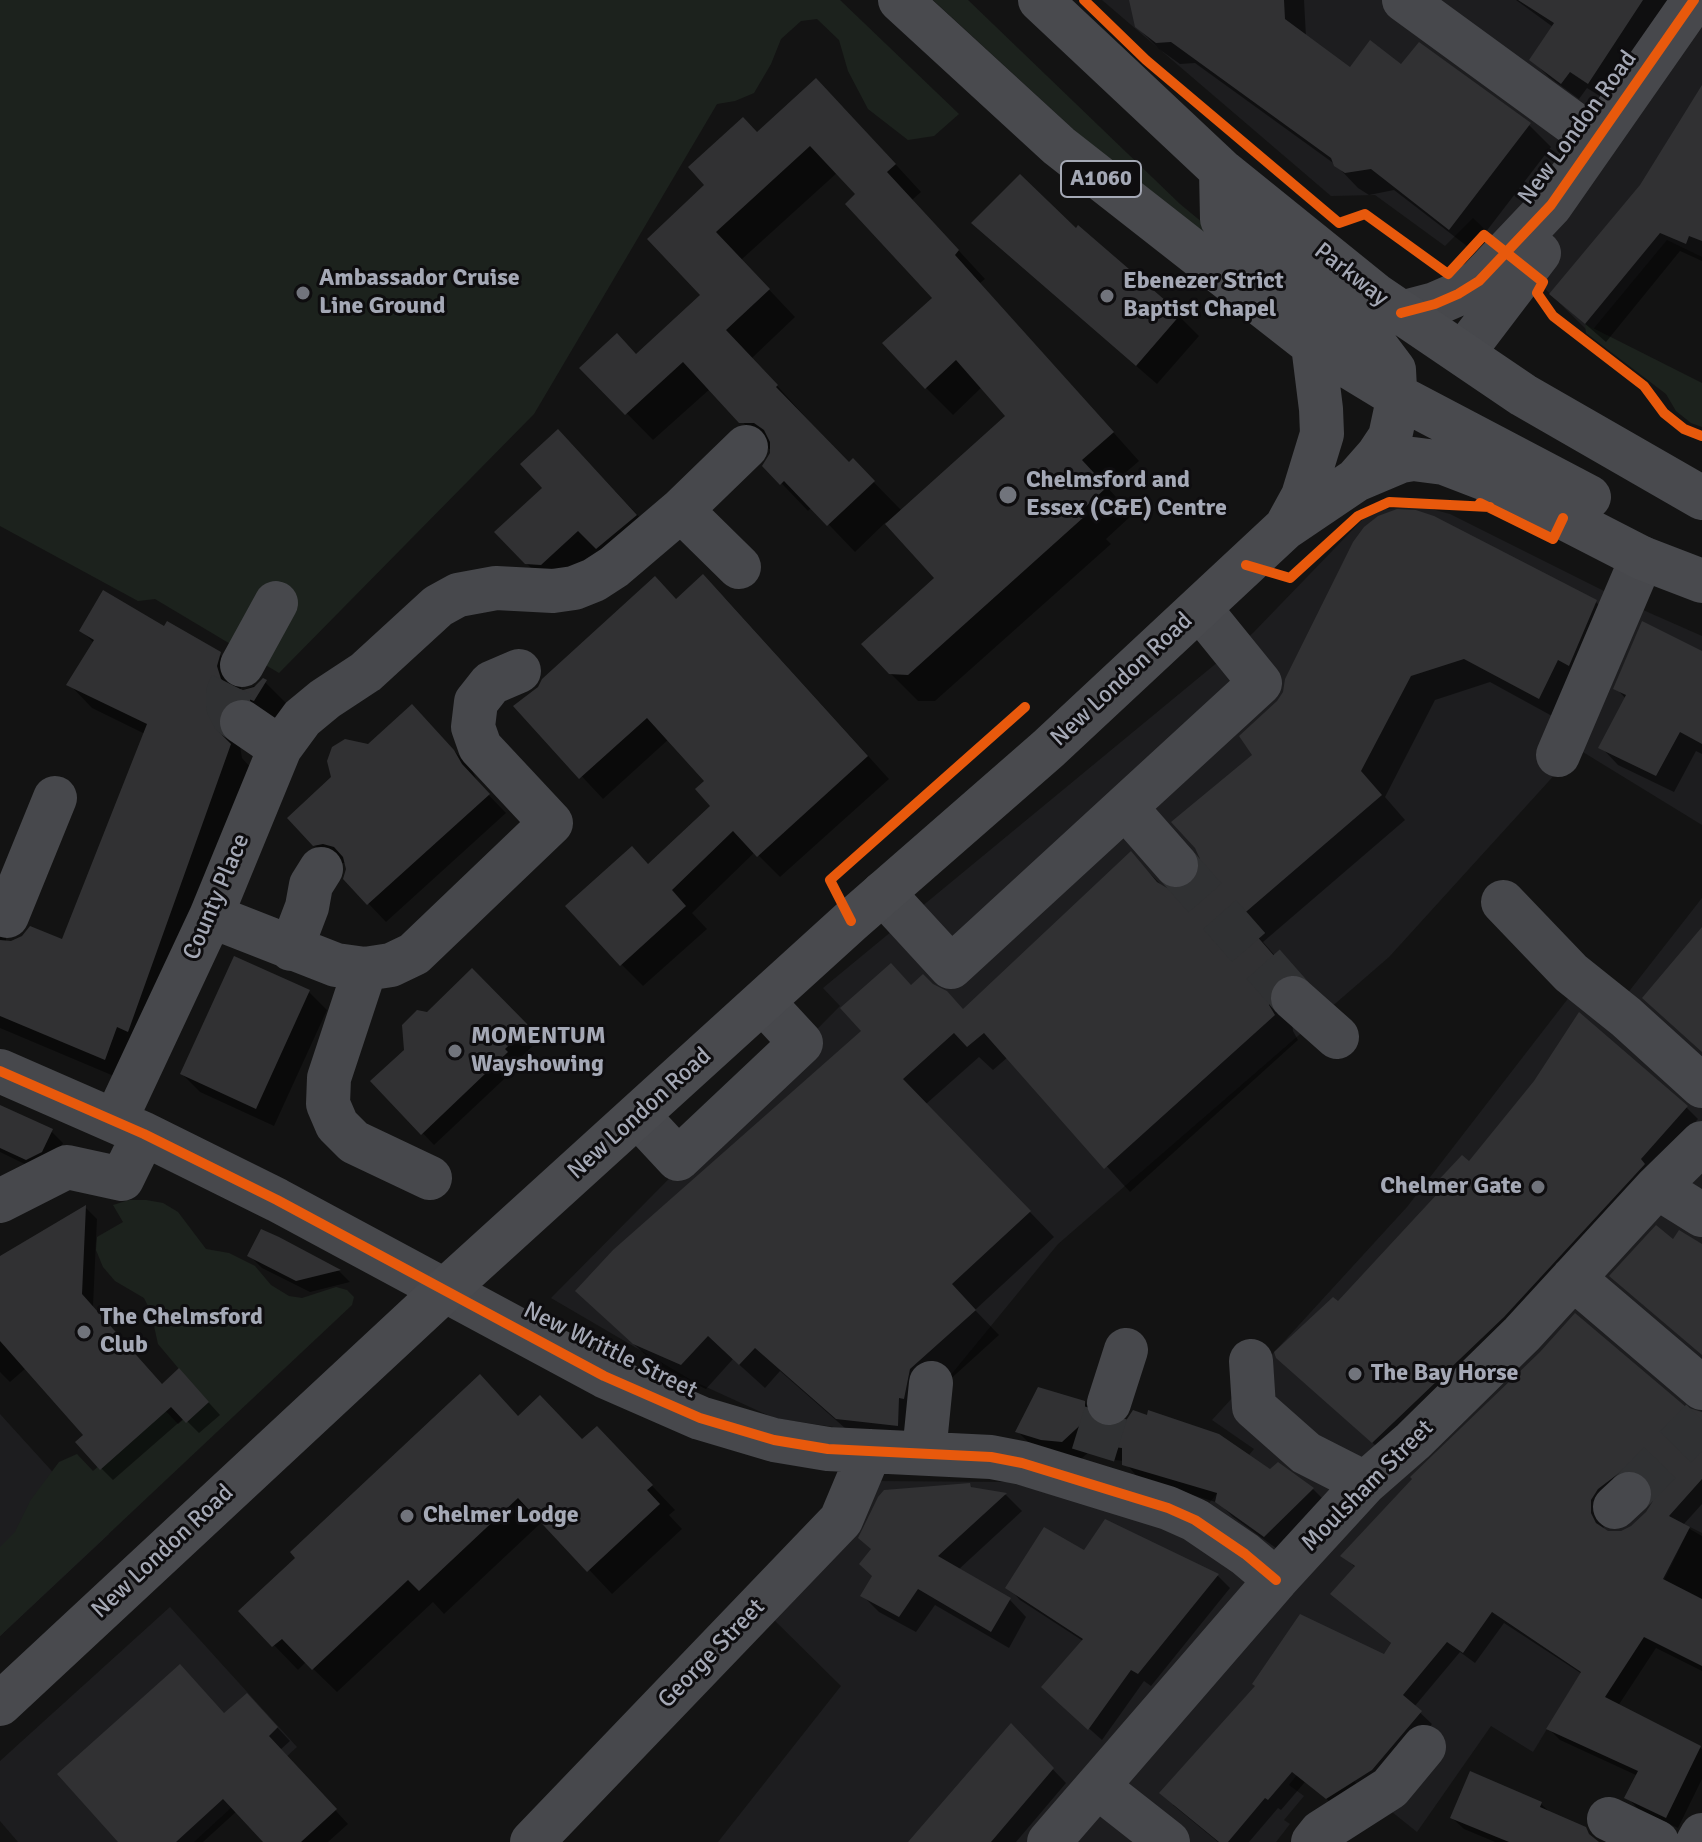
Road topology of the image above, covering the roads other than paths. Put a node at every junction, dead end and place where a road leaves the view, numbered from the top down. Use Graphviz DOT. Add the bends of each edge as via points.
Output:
graph roads {
  1 [pos="900,0"];
  2 [pos="1040,0"];
  3 [pos="1404,0"];
  4 [pos="1694,0"];
  5 [pos="1702,18"];
  6 [pos="1596,140"];
  7 [pos="1221,170"];
  8 [pos="1401,313"];
  9 [pos="1313,345"];
  10 [pos="1463,353"];
  11 [pos="1397,396"];
  12 [pos="746,447"];
  13 [pos="1356,480"];
  14 [pos="1702,498"];
  15 [pos="681,510"];
  16 [pos="1285,528"];
  17 [pos="1642,558"];
  18 [pos="1702,561"];
  19 [pos="739,567"];
  20 [pos="1702,581"];
  21 [pos="276,603"];
  22 [pos="1200,609"];
  23 [pos="242,665"];
  24 [pos="519,671"];
  25 [pos="242,722"];
  26 [pos="280,748"];
  27 [pos="1558,755"];
  28 [pos="55,798"];
  29 [pos="1125,807"];
  30 [pos="1176,865"];
  31 [pos="321,869"];
  32 [pos="883,893"];
  33 [pos="1503,902"];
  34 [pos="7,916"];
  35 [pos="211,916"];
  36 [pos="291,949"];
  37 [pos="365,969"];
  38 [pos="1293,998"];
  39 [pos="763,1002"];
  40 [pos="1337,1037"];
  41 [pos="0,1071"];
  42 [pos="1702,1086"];
  43 [pos="638,1116"];
  44 [pos="130,1127"];
  45 [pos="1702,1143"];
  46 [pos="430,1178"];
  47 [pos="1657,1187"];
  48 [pos="0,1201"];
  49 [pos="1702,1215"];
  50 [pos="1573,1278"];
  51 [pos="446,1289"];
  52 [pos="1126,1350"];
  53 [pos="1251,1361"];
  54 [pos="931,1383"];
  55 [pos="1702,1388"];
  56 [pos="1109,1403"];
  57 [pos="870,1451"];
  58 [pos="924,1453"];
  59 [pos="1365,1483"];
  60 [pos="1276,1580"];
  61 [pos="0,1704"];
  62 [pos="1424,1747"];
  63 [pos="1098,1787"];
  64 [pos="1609,1819"];
  65 [pos="1702,1835"];
  66 [pos="532,1842"];
  67 [pos="1049,1842"];
  68 [pos="1168,1842"];
  69 [pos="1313,1842"];
  70 [pos="1657,1842"];
  71 [pos="1698,1842"];
  1 -- 9 [label="main road, A1060" via="1059,146"];
  2 -- 7 [label="main road, Parkway"];
  3 -- 6 [label="street"];
  4 -- 6 [label="street, New London Road"];
  5 -- 10 [label="street, New London Road" via="1602,173"];
  6 -- 8 [label="street, New London Road" via="1551,205 1479,281 1447,299"];
  7 -- 8 [label="main road, Parkway"];
  7 -- 11 [label="main road" via="1222,219 1376,346 1394,370"];
  8 -- 10 [label="main road, Parkway"];
  9 -- 11 [label="main road, A1060"];
  9 -- 16 [label="main road, New London Road" via="1322,434 1303,496"];
  10 -- 14 [label="main road, Parkway" via="1523,395"];
  11 -- 13 [label="main road" via="1390,437"];
  11 -- 18 [label="main road, A1060" via="1654,530"];
  12 -- 15 [label="street, County Place"];
  13 -- 16 [label="main road, New London Road"];
  13 -- 17 [label="main road" via="1401,461 1444,463 1496,483"];
  15 -- 19 [label="street"];
  15 -- 26 [label="street, County Place" via="614,567 574,588 496,588 458,595 428,614 366,672 311,708"];
  16 -- 22 [label="main road, New London Road"];
  17 -- 20 [label="main road"];
  17 -- 27 [label="street"];
  21 -- 23 [label="street"];
  22 -- 29 [label="street" via="1260,683"];
  22 -- 32 [label="main road, New London Road"];
  24 -- 37 [label="street" via="491,683 476,702 473,727 480,747 551,823 414,954"];
  25 -- 26 [label="street"];
  26 -- 35 [label="street, County Place"];
  28 -- 34 [label="street"];
  29 -- 30 [label="street"];
  29 -- 32 [label="street" via="951,967"];
  31 -- 36 [label="street"];
  32 -- 39 [label="main road, New London Road"];
  33 -- 42 [label="street" via="1571,973"];
  35 -- 36 [label="street"];
  35 -- 44 [label="street, County Place"];
  36 -- 37 [label="street"];
  37 -- 46 [label="street" via="329,1078 328,1104 337,1125 354,1142"];
  38 -- 40 [label="street"];
  39 -- 43 [label="main road, New London Road"];
  39 -- 43 [label="street" via="801,1043 678,1159"];
  41 -- 44 [label="street, New Writtle Street"];
  43 -- 51 [label="main road, New London Road"];
  44 -- 48 [label="street, County Place" via="122,1179 67,1167"];
  44 -- 51 [label="street, New Writtle Street"];
  45 -- 47 [label="street, Moulsham Street"];
  47 -- 49 [label="street"];
  47 -- 50 [label="street, Moulsham Street"];
  50 -- 55 [label="street"];
  50 -- 59 [label="street, Moulsham Street"];
  51 -- 57 [label="street, New Writtle Street" via="604,1376 700,1418 774,1440"];
  51 -- 61 [label="main road, New London Road"];
  52 -- 56 [label="street"];
  53 -- 59 [label="street" via="1254,1407 1306,1453"];
  54 -- 58 [label="street"];
  57 -- 58 [label="street, New Writtle Street"];
  57 -- 66 [label="street, George Street" via="841,1520"];
  58 -- 60 [label="street, New Writtle Street" via="1089,1468 1195,1520"];
  59 -- 60 [label="street, Moulsham Street"];
  60 -- 63 [label="street, Moulsham Street"];
  62 -- 69 [label="street" via="1390,1788"];
  63 -- 67 [label="street, Moulsham Street"];
  63 -- 68 [label="street"];
  64 -- 70 [label="street"];
  65 -- 71 [label="street"];
}
